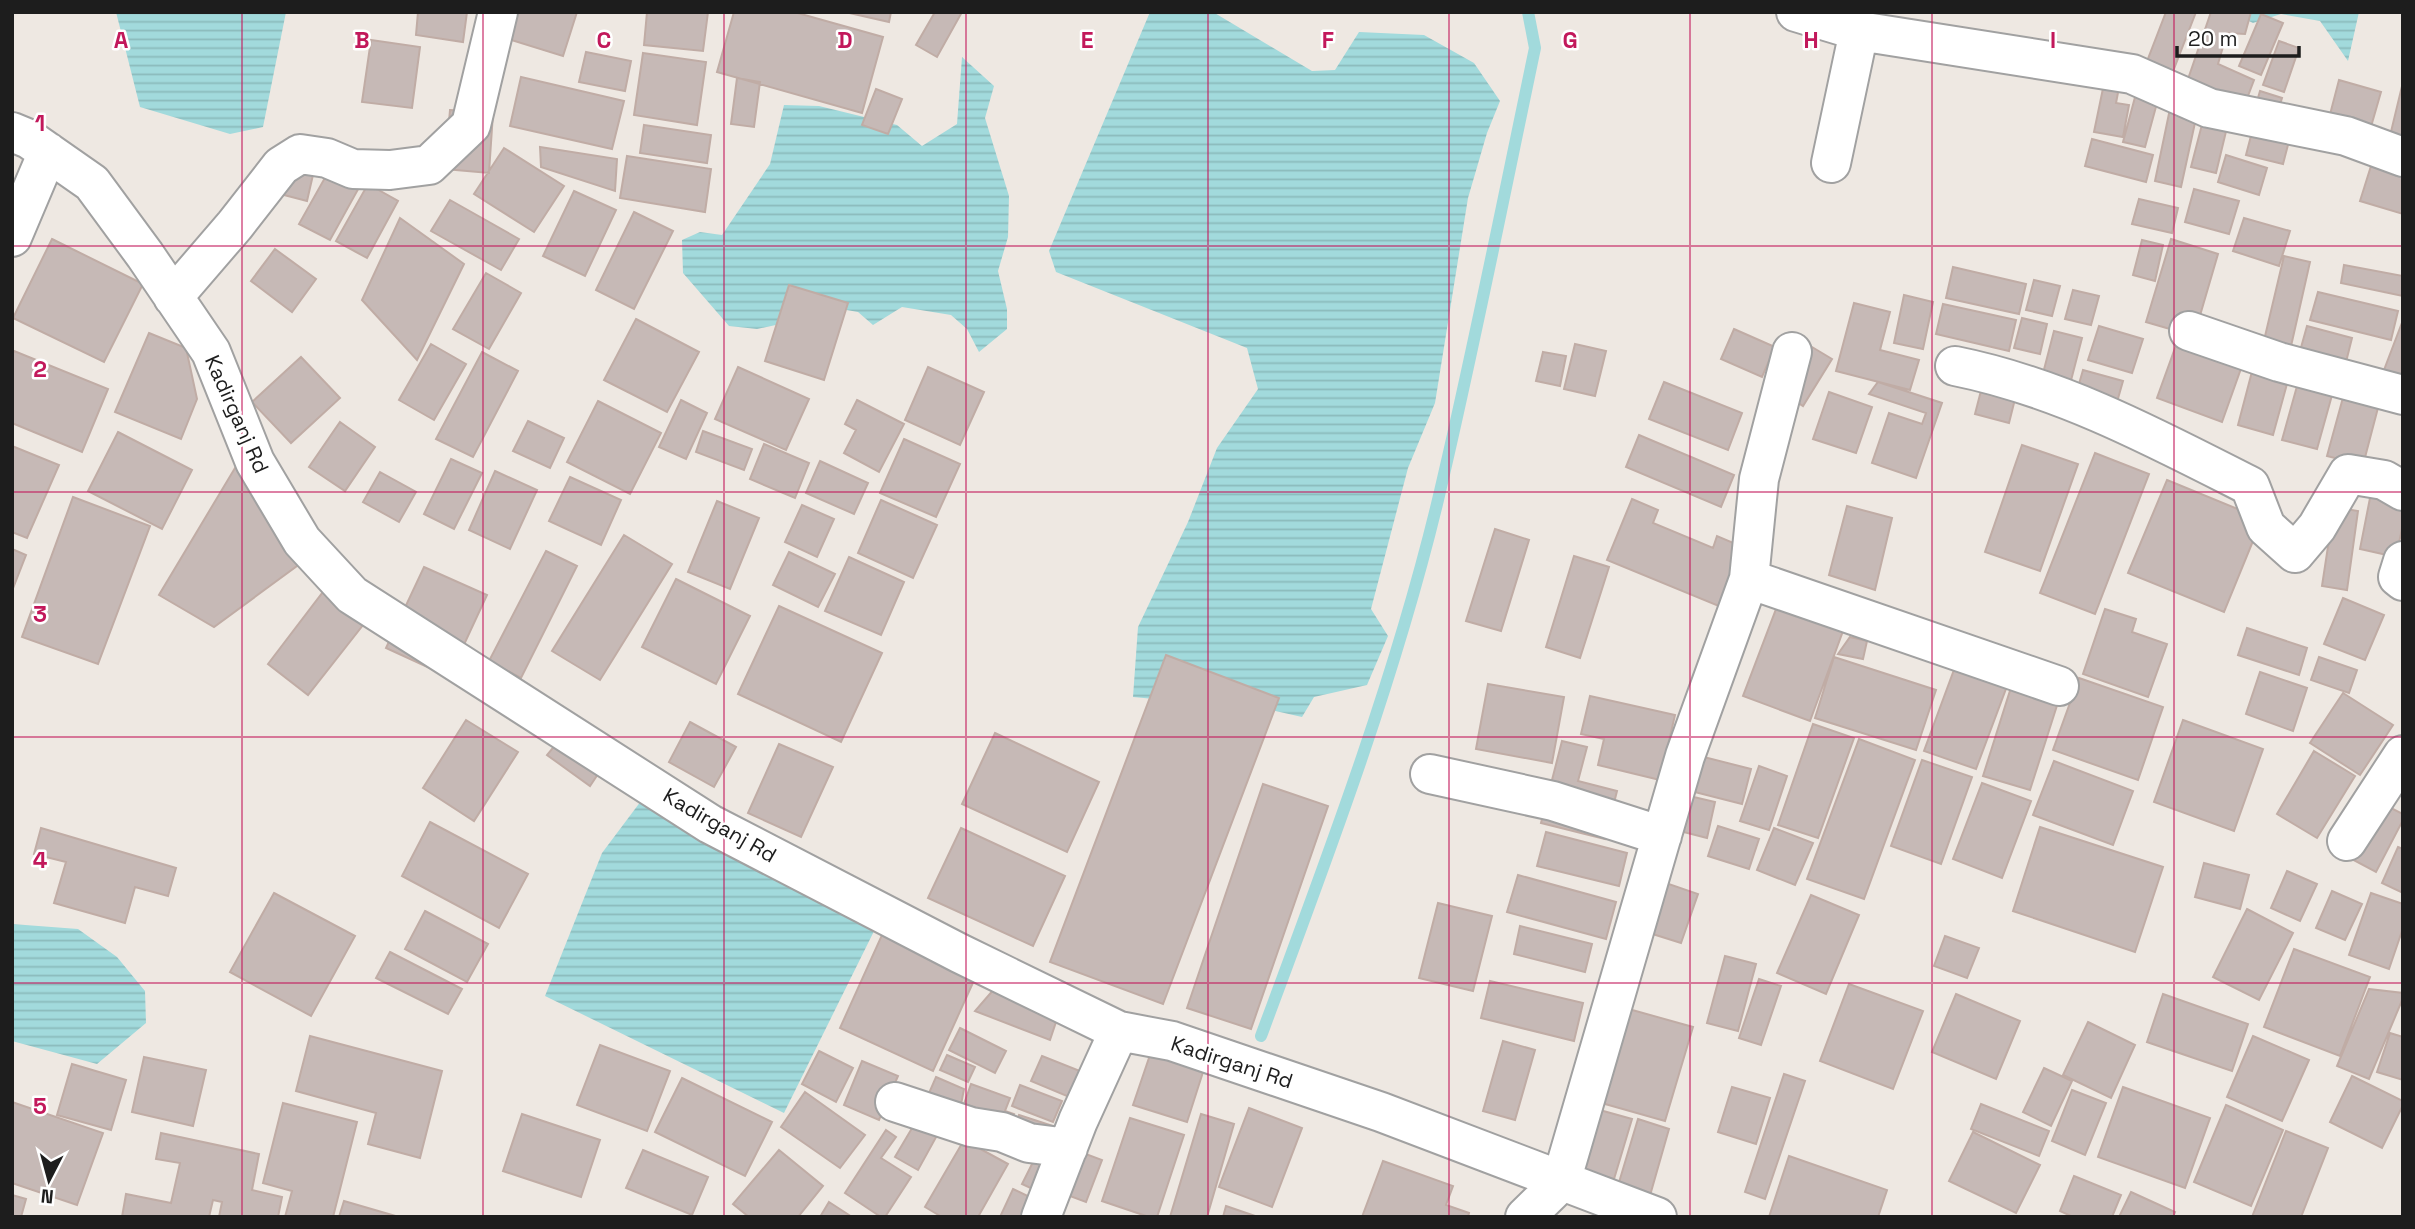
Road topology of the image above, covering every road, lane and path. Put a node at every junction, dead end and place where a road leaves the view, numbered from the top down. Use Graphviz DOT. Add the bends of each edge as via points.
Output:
graph roads {
  1 [pos="498,12"];
  2 [pos="1796,12"];
  3 [pos="1859,31"];
  4 [pos="12,132"];
  5 [pos="48,152"];
  6 [pos="2403,157"];
  7 [pos="1831,163"];
  8 [pos="12,237"];
  9 [pos="173,297"];
  10 [pos="2189,331"];
  11 [pos="1792,352"];
  12 [pos="1955,366"];
  13 [pos="2403,395"];
  14 [pos="2403,491"];
  15 [pos="2403,561"];
  16 [pos="1749,579"];
  17 [pos="2403,581"];
  18 [pos="2059,686"];
  19 [pos="2403,755"];
  20 [pos="1430,774"];
  21 [pos="1662,836"];
  22 [pos="2347,841"];
  23 [pos="1119,1031"];
  24 [pos="895,1102"];
  25 [pos="1068,1148"];
  26 [pos="1561,1182"];
  27 [pos="1041,1217"];
  28 [pos="1525,1217"];
  29 [pos="1657,1217"];
  1 -- 9 [label="street" via="471,125 429,165 353,169 327,158 300,154 281,166"];
  2 -- 3 [label="street"];
  3 -- 6 [label="street" via="2132,74 2209,108 2346,136"];
  3 -- 7 [label="street"];
  4 -- 5 [label="street, Kadirganj Rd"];
  5 -- 8 [label="street"];
  5 -- 9 [label="street, Kadirganj Rd" via="92,183"];
  9 -- 23 [label="street, Kadirganj Rd" via="211,352 254,462 302,541 352,595 710,824"];
  10 -- 13 [label="street" via="2279,362"];
  11 -- 16 [label="street" via="1759,479"];
  12 -- 14 [label="street" via="1998,375 2091,409 2250,486 2266,527 2295,553 2317,527 2348,474 2384,480"];
  15 -- 17 [label="street" via="2398,577"];
  16 -- 18 [label="street"];
  16 -- 21 [label="street" via="1685,755"];
  19 -- 22 [label="street"];
  20 -- 21 [label="street" via="1553,801"];
  21 -- 26 [label="street"];
  23 -- 25 [label="street"];
  23 -- 26 [label="street, Kadirganj Rd" via="1172,1041 1368,1107"];
  24 -- 25 [label="street" via="971,1128"];
  25 -- 27 [label="street"];
  26 -- 28 [label="street"];
  26 -- 29 [label="street, Kadirganj Rd"];
}
